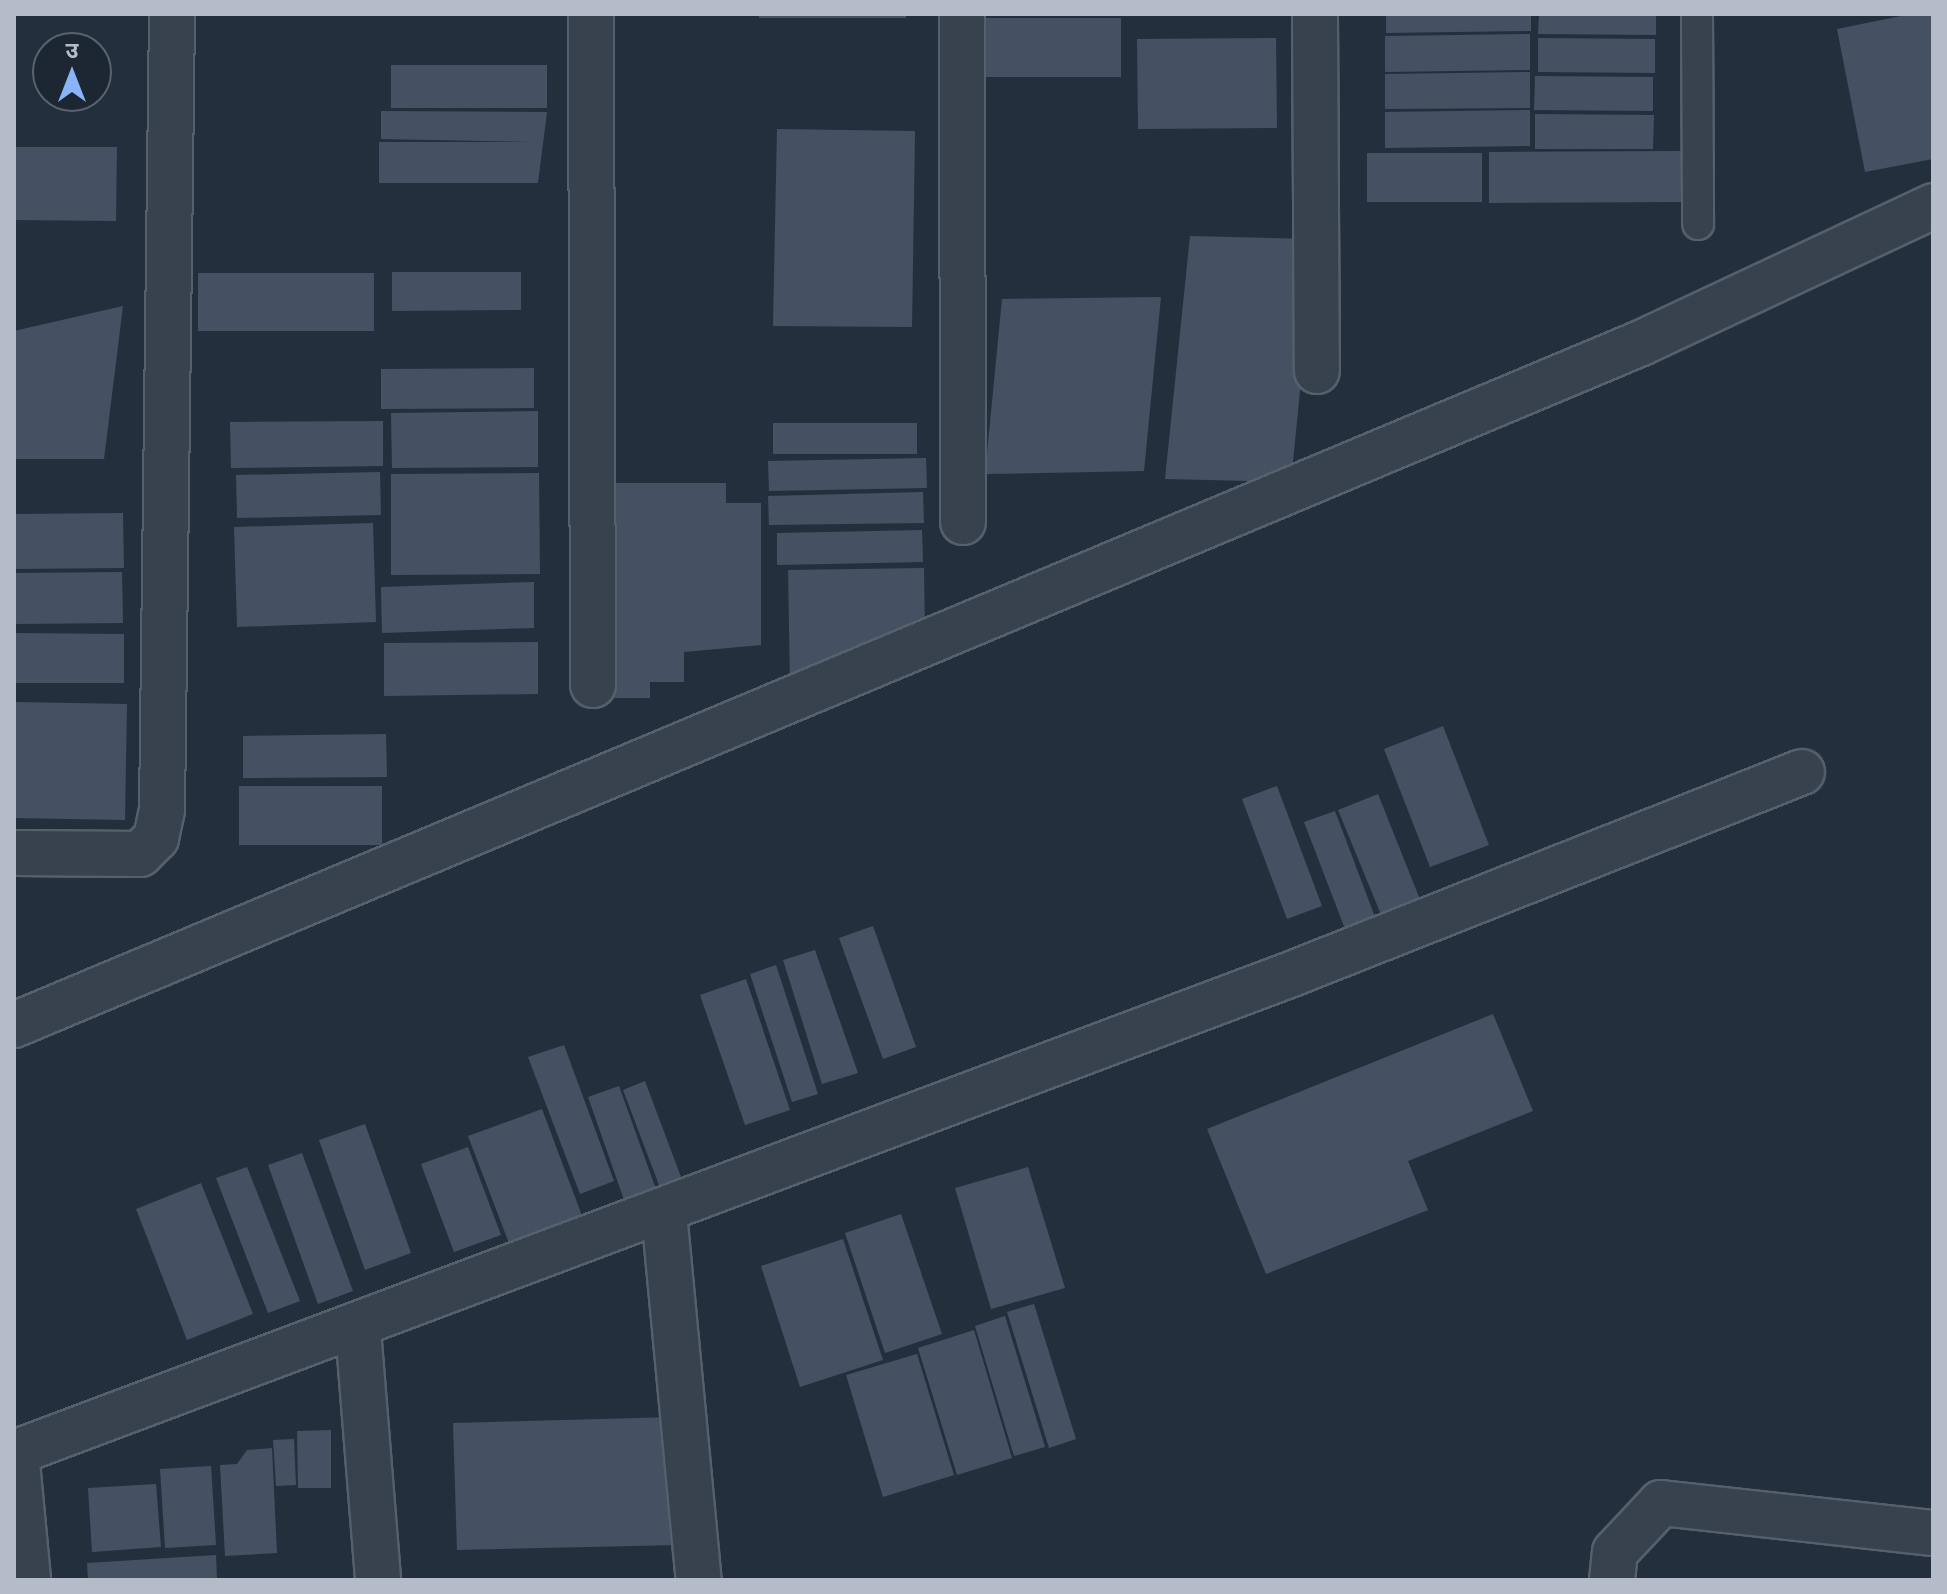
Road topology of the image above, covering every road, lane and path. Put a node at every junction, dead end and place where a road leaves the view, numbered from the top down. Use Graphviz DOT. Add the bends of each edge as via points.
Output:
graph roads {
  1 [pos="172,14"];
  2 [pos="591,14"];
  3 [pos="962,14"];
  4 [pos="1315,14"];
  5 [pos="1697,14"];
  6 [pos="1933,206"];
  7 [pos="1698,224"];
  8 [pos="1317,371"];
  9 [pos="963,522"];
  10 [pos="593,685"];
  11 [pos="1802,772"];
  12 [pos="14,853"];
  13 [pos="14,1025"];
  14 [pos="664,1213"];
  15 [pos="358,1330"];
  16 [pos="15,1453"];
  17 [pos="1927,1523"];
  18 [pos="28,1580"];
  19 [pos="378,1580"];
  20 [pos="699,1580"];
  21 [pos="1612,1580"];
  1 -- 12 [label="street" via="162,810 156,838 140,854"];
  2 -- 10 [label="street"];
  3 -- 9 [label="street"];
  4 -- 8 [label="street"];
  5 -- 7 [label="lane"];
  6 -- 13 [label="street" via="1641,343"];
  11 -- 14 [label="street"];
  14 -- 15 [label="street"];
  14 -- 20 [label="street"];
  15 -- 16 [label="street"];
  15 -- 19 [label="street"];
  16 -- 18 [label="street"];
  17 -- 21 [label="street" via="1661,1503 1615,1552"];
}
